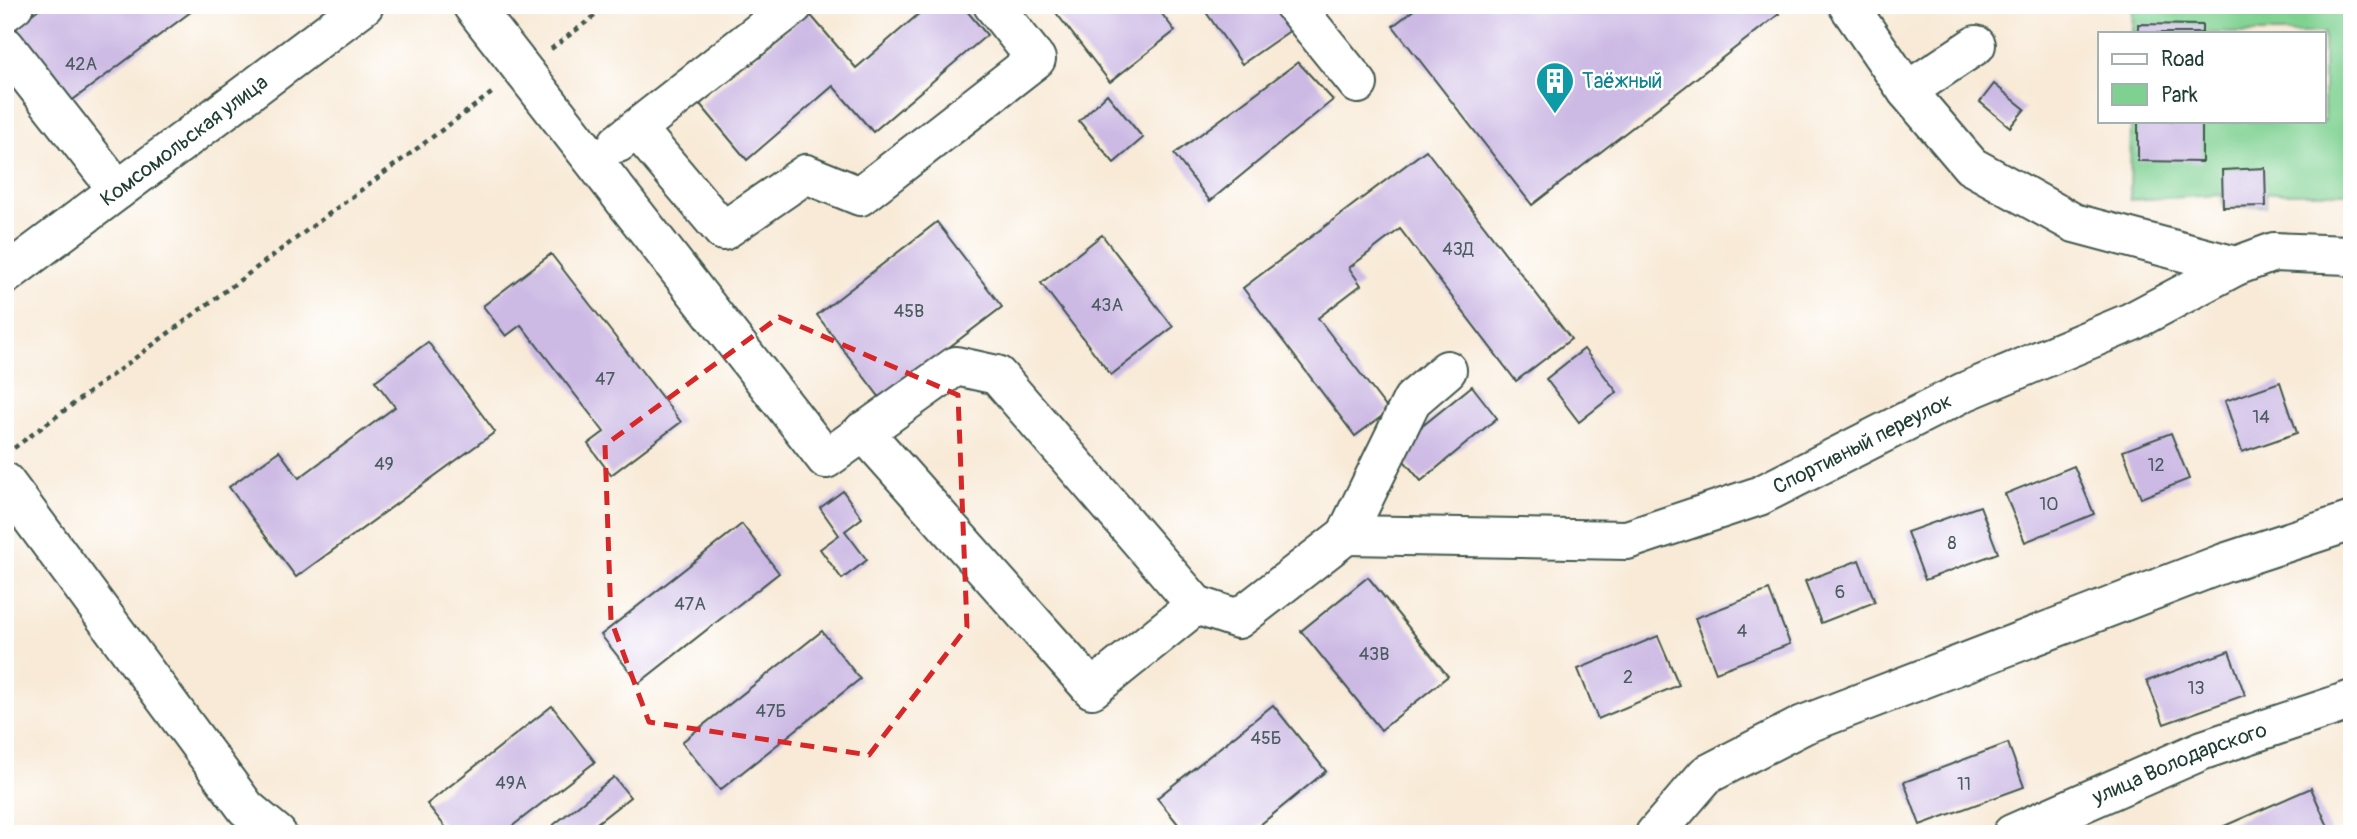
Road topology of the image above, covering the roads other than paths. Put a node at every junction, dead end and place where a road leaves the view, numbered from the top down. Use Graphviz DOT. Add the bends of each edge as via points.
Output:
graph roads {
  1 [pos="14,5"];
  2 [pos="364,5"];
  3 [pos="472,5"];
  4 [pos="794,5"];
  5 [pos="993,5"];
  6 [pos="1294,5"];
  7 [pos="1848,5"];
  8 [pos="5,12"];
  9 [pos="1976,45"];
  10 [pos="5,46"];
  11 [pos="1357,84"];
  12 [pos="1908,91"];
  13 [pos="637,128"];
  14 [pos="594,162"];
  15 [pos="118,190"];
  16 [pos="2351,256"];
  17 [pos="2236,266"];
  18 [pos="5,275"];
  19 [pos="1447,370"];
  20 [pos="863,431"];
  21 [pos="5,482"];
  22 [pos="2352,521"];
  23 [pos="1346,535"];
  24 [pos="1196,605"];
  25 [pos="2352,700"];
  26 [pos="277,834"];
  27 [pos="1655,834"];
  28 [pos="2012,834"];
  1 -- 8 [label="street"];
  2 -- 15 [label="street, Комсомольская улица"];
  3 -- 14 [label="street"];
  4 -- 13 [label="street"];
  5 -- 13 [label="street" via="1036,59 860,196 806,174 723,231"];
  6 -- 11 [label="street"];
  7 -- 12 [label="street"];
  9 -- 12 [label="street"];
  10 -- 15 [label="street"];
  12 -- 17 [label="street" via="1971,166 2074,223"];
  13 -- 14 [label="street"];
  14 -- 20 [label="street" via="826,458"];
  15 -- 18 [label="street, Комсомольская улица"];
  16 -- 17 [label="street, Спортивный переулок" via="2274,252"];
  17 -- 23 [label="street, Спортивный переулок" via="2131,322 1964,392 1759,496 1627,540"];
  19 -- 23 [label="street" via="1412,400"];
  20 -- 24 [label="street" via="956,366 997,375"];
  20 -- 24 [label="street" via="1092,689"];
  21 -- 26 [label="street" via="246,808"];
  22 -- 27 [label="street" via="2224,563 1803,726 1706,775"];
  23 -- 24 [label="street" via="1238,619"];
  25 -- 28 [label="street, улица Володарского" via="2203,751"];
}
